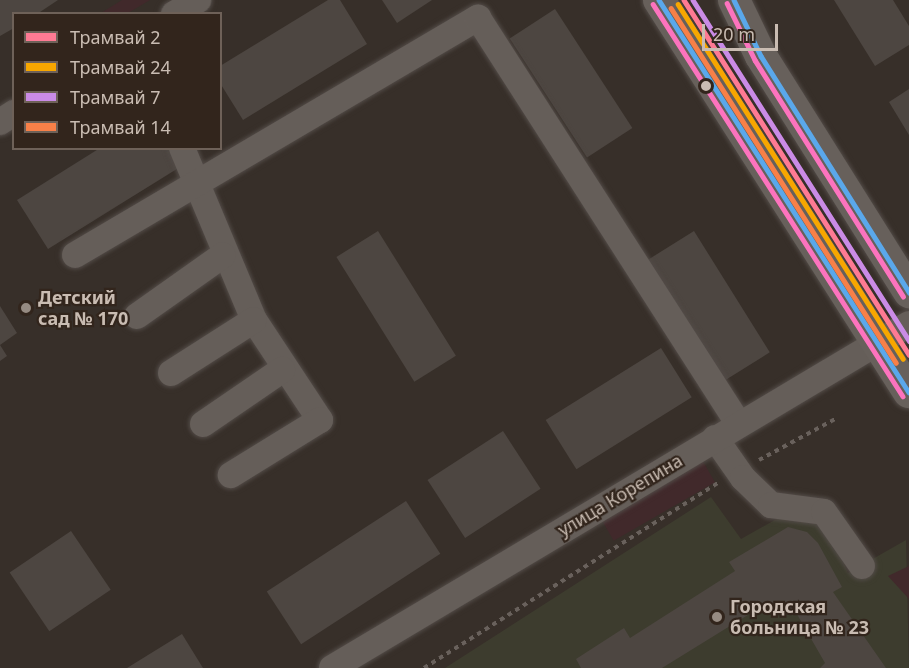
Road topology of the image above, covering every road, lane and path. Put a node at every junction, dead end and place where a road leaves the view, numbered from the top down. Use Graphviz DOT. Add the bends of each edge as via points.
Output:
graph roads {
  1 [pos="198,0"];
  2 [pos="659,0"];
  3 [pos="734,0"];
  4 [pos="177,12"];
  5 [pos="183,150"];
  6 [pos="198,178"];
  7 [pos="75,255"];
  8 [pos="223,255"];
  9 [pos="909,292"];
  10 [pos="137,316"];
  11 [pos="254,320"];
  12 [pos="908,324"];
  13 [pos="877,341"];
  14 [pos="282,370"];
  15 [pos="171,374"];
  16 [pos="909,392"];
  17 [pos="835,419"];
  18 [pos="203,424"];
  19 [pos="739,424"];
  20 [pos="716,438"];
  21 [pos="738,471"];
  22 [pos="231,475"];
  23 [pos="862,566"];
  24 [pos="332,668"];
  25 [pos="424,668"];
  1 -- 4 [label="street"];
  2 -- 13 [label="main road"];
  3 -- 9 [label="main road" via="761,56"];
  5 -- 6 [label="street"];
  6 -- 7 [label="street"];
  6 -- 8 [label="street"];
  6 -- 19 [label="street" via="262,148 478,18"];
  8 -- 10 [label="street"];
  8 -- 11 [label="street"];
  11 -- 14 [label="street"];
  11 -- 15 [label="street"];
  12 -- 13 [label="street, улица Корепина"];
  13 -- 16 [label="main road"];
  13 -- 19 [label="street, улица Корепина"];
  14 -- 18 [label="street"];
  14 -- 22 [label="street" via="320,420"];
  17 -- 21 [label="path"];
  19 -- 20 [label="street, улица Корепина"];
  20 -- 21 [label="street"];
  20 -- 24 [label="street, улица Корепина"];
  21 -- 23 [label="street" via="771,505 824,512"];
  21 -- 25 [label="path"];
}
